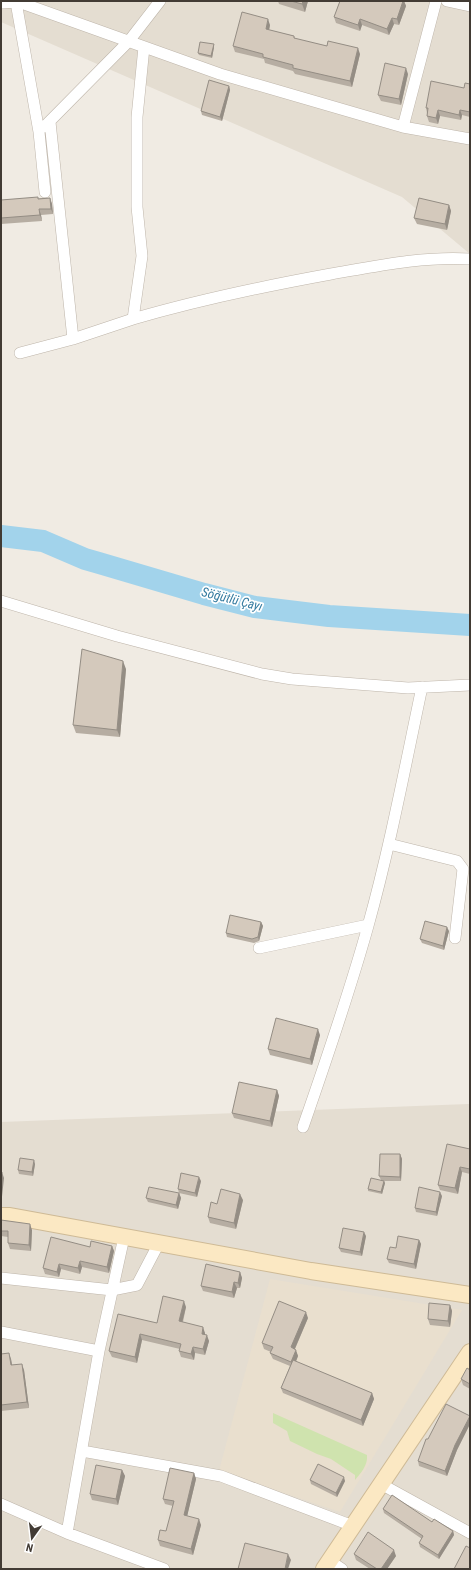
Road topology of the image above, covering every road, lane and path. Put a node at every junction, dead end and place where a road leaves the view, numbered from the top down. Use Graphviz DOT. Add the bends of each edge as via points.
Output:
graph roads {
  1 [pos="16,1"];
  2 [pos="160,1"];
  3 [pos="436,1"];
  4 [pos="447,1"];
  5 [pos="1,3"];
  6 [pos="470,6"];
  7 [pos="129,41"];
  8 [pos="144,47"];
  9 [pos="50,122"];
  10 [pos="404,127"];
  11 [pos="39,132"];
  12 [pos="470,139"];
  13 [pos="45,192"];
  14 [pos="470,259"];
  15 [pos="133,319"];
  16 [pos="73,339"];
  17 [pos="20,353"];
  18 [pos="1,601"];
  19 [pos="470,685"];
  20 [pos="422,687"];
  21 [pos="389,844"];
  22 [pos="368,925"];
  23 [pos="455,938"];
  24 [pos="259,948"];
  25 [pos="303,1127"];
  26 [pos="1,1216"];
  27 [pos="124,1237"];
  28 [pos="159,1243"];
  29 [pos="1,1278"];
  30 [pos="112,1290"];
  31 [pos="470,1295"];
  32 [pos="1,1332"];
  33 [pos="99,1351"];
  34 [pos="470,1352"];
  35 [pos="82,1451"];
  36 [pos="381,1484"];
  37 [pos="1,1504"];
  38 [pos="353,1526"];
  39 [pos="67,1533"];
  40 [pos="470,1533"];
  41 [pos="332,1566"];
  42 [pos="164,1569"];
  1 -- 5 [label="street"];
  1 -- 7 [label="street"];
  1 -- 11 [label="street"];
  2 -- 7 [label="street"];
  3 -- 10 [label="street"];
  4 -- 6 [label="street"];
  7 -- 8 [label="street"];
  7 -- 9 [label="street"];
  8 -- 10 [label="street" via="220,74"];
  8 -- 15 [label="street" via="137,117 137,207 142,256"];
  9 -- 11 [label="street"];
  9 -- 16 [label="street"];
  10 -- 12 [label="street"];
  11 -- 13 [label="street"];
  14 -- 15 [label="street" via="446,258 283,283 169,308"];
  15 -- 16 [label="street"];
  16 -- 17 [label="street"];
  18 -- 20 [label="street" via="117,636 262,674 331,682"];
  19 -- 20 [label="street"];
  20 -- 21 [label="street"];
  21 -- 22 [label="street"];
  21 -- 23 [label="street" via="457,861 463,869"];
  22 -- 24 [label="street"];
  22 -- 25 [label="street" via="337,1028"];
  26 -- 27 [label="street"];
  27 -- 28 [label="street"];
  27 -- 30 [label="street"];
  28 -- 30 [label="street" via="137,1285"];
  28 -- 31 [label="street" via="311,1271"];
  29 -- 30 [label="street"];
  30 -- 33 [label="street"];
  32 -- 33 [label="street"];
  33 -- 35 [label="street"];
  34 -- 36 [label="street"];
  35 -- 38 [label="street" via="221,1476"];
  35 -- 39 [label="street"];
  36 -- 38 [label="street"];
  36 -- 40 [label="street"];
  37 -- 39 [label="street"];
  38 -- 41 [label="street"];
  39 -- 42 [label="street"];
}
